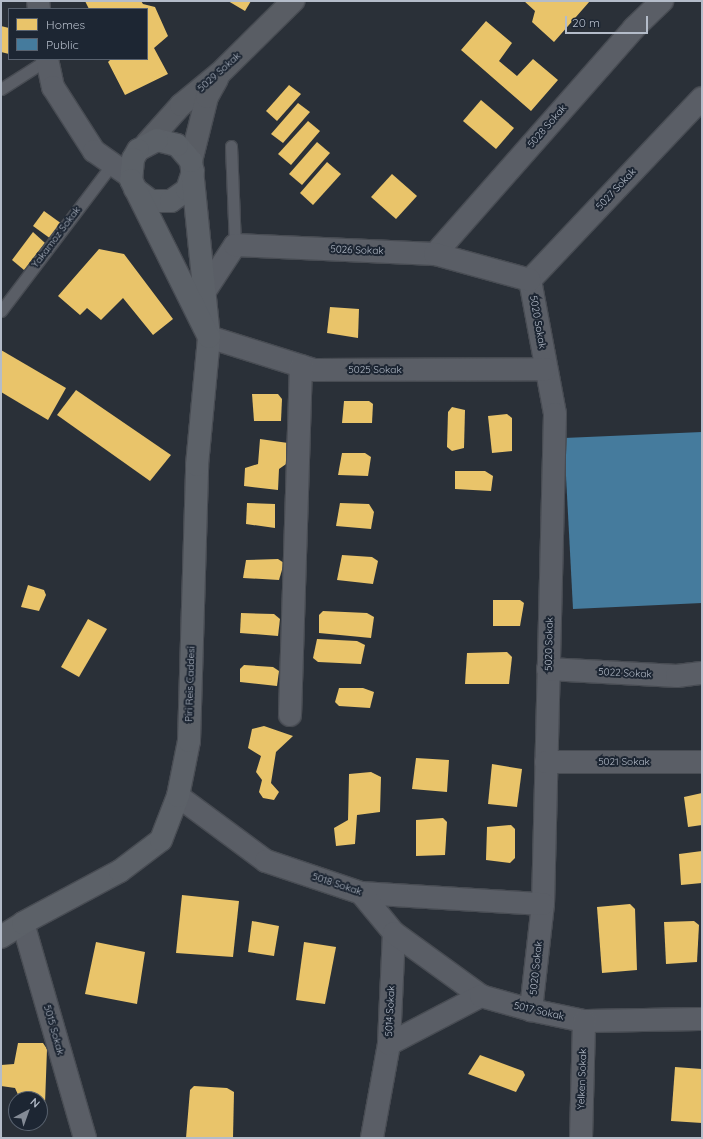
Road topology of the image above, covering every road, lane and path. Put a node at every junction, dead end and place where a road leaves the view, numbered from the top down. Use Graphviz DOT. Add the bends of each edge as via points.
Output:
graph roads {
  1 [pos="293,1"];
  2 [pos="662,1"];
  3 [pos="46,60"];
  4 [pos="48,60"];
  5 [pos="220,73"];
  6 [pos="1,89"];
  7 [pos="702,98"];
  8 [pos="231,146"];
  9 [pos="143,147"];
  10 [pos="94,151"];
  11 [pos="112,164"];
  12 [pos="192,165"];
  13 [pos="133,183"];
  14 [pos="235,245"];
  15 [pos="435,254"];
  16 [pos="530,280"];
  17 [pos="205,291"];
  18 [pos="1,311"];
  19 [pos="209,337"];
  20 [pos="301,366"];
  21 [pos="546,369"];
  22 [pos="548,669"];
  23 [pos="702,673"];
  24 [pos="290,715"];
  25 [pos="546,762"];
  26 [pos="702,762"];
  27 [pos="178,796"];
  28 [pos="362,893"];
  29 [pos="543,904"];
  30 [pos="23,923"];
  31 [pos="394,933"];
  32 [pos="1,937"];
  33 [pos="481,996"];
  34 [pos="531,1010"];
  35 [pos="702,1019"];
  36 [pos="584,1021"];
  37 [pos="389,1044"];
  38 [pos="86,1138"];
  39 [pos="372,1138"];
  40 [pos="581,1138"];
  1 -- 5 [label="main road, 5029 Sokak"];
  2 -- 15 [label="street, 5028 Sokak" via="634,28"];
  3 -- 6 [label="lane"];
  4 -- 10 [label="street" via="53,87"];
  5 -- 9 [label="main road, 5029 Sokak" via="181,106"];
  5 -- 12 [label="main road" via="207,98"];
  7 -- 16 [label="street, 5027 Sokak"];
  8 -- 14 [label="lane"];
  9 -- 10 [label="street" via="121,155"];
  9 -- 12 [label="main road" via="168,141 178,145"];
  9 -- 13 [label="main road" via="133,159"];
  10 -- 11 [label="street"];
  11 -- 13 [label="street"];
  11 -- 18 [label="lane, Yakamoz Sokak"];
  12 -- 13 [label="main road" via="187,190 171,201 151,201"];
  12 -- 17 [label="main road, Piri Reis Caddesi"];
  13 -- 19 [label="main road"];
  14 -- 15 [label="street, 5026 Sokak"];
  14 -- 17 [label="street"];
  15 -- 16 [label="street, 5026 Sokak"];
  16 -- 21 [label="street, 5020 Sokak"];
  17 -- 19 [label="main road, Piri Reis Caddesi"];
  19 -- 20 [label="street, 5025 Sokak"];
  19 -- 27 [label="main road, Piri Reis Caddesi" via="197,465 189,741"];
  20 -- 21 [label="street, 5025 Sokak" via="314,370"];
  20 -- 24 [label="street"];
  21 -- 22 [label="street, 5020 Sokak" via="555,414"];
  22 -- 23 [label="street, 5022 Sokak" via="677,676"];
  22 -- 25 [label="street, 5020 Sokak"];
  25 -- 26 [label="street, 5021 Sokak"];
  25 -- 29 [label="street, 5020 Sokak"];
  27 -- 28 [label="street, 5018 Sokak" via="266,861"];
  27 -- 30 [label="main road, Piri Reis Caddesi" via="161,840 120,871"];
  28 -- 29 [label="street, 5018 Sokak"];
  28 -- 31 [label="street"];
  29 -- 34 [label="street, 5020 Sokak"];
  30 -- 32 [label="main road, Piri Reis Caddesi"];
  30 -- 38 [label="street, 5015 Sokak"];
  31 -- 33 [label="street"];
  31 -- 37 [label="street, 5014 Sokak"];
  33 -- 34 [label="street, 5017 Sokak"];
  33 -- 37 [label="street"];
  34 -- 36 [label="street, 5017 Sokak"];
  35 -- 36 [label="street, 5017 Sokak"];
  36 -- 40 [label="street, Yelken Sokak"];
  37 -- 39 [label="street, 5014 Sokak"];
}
